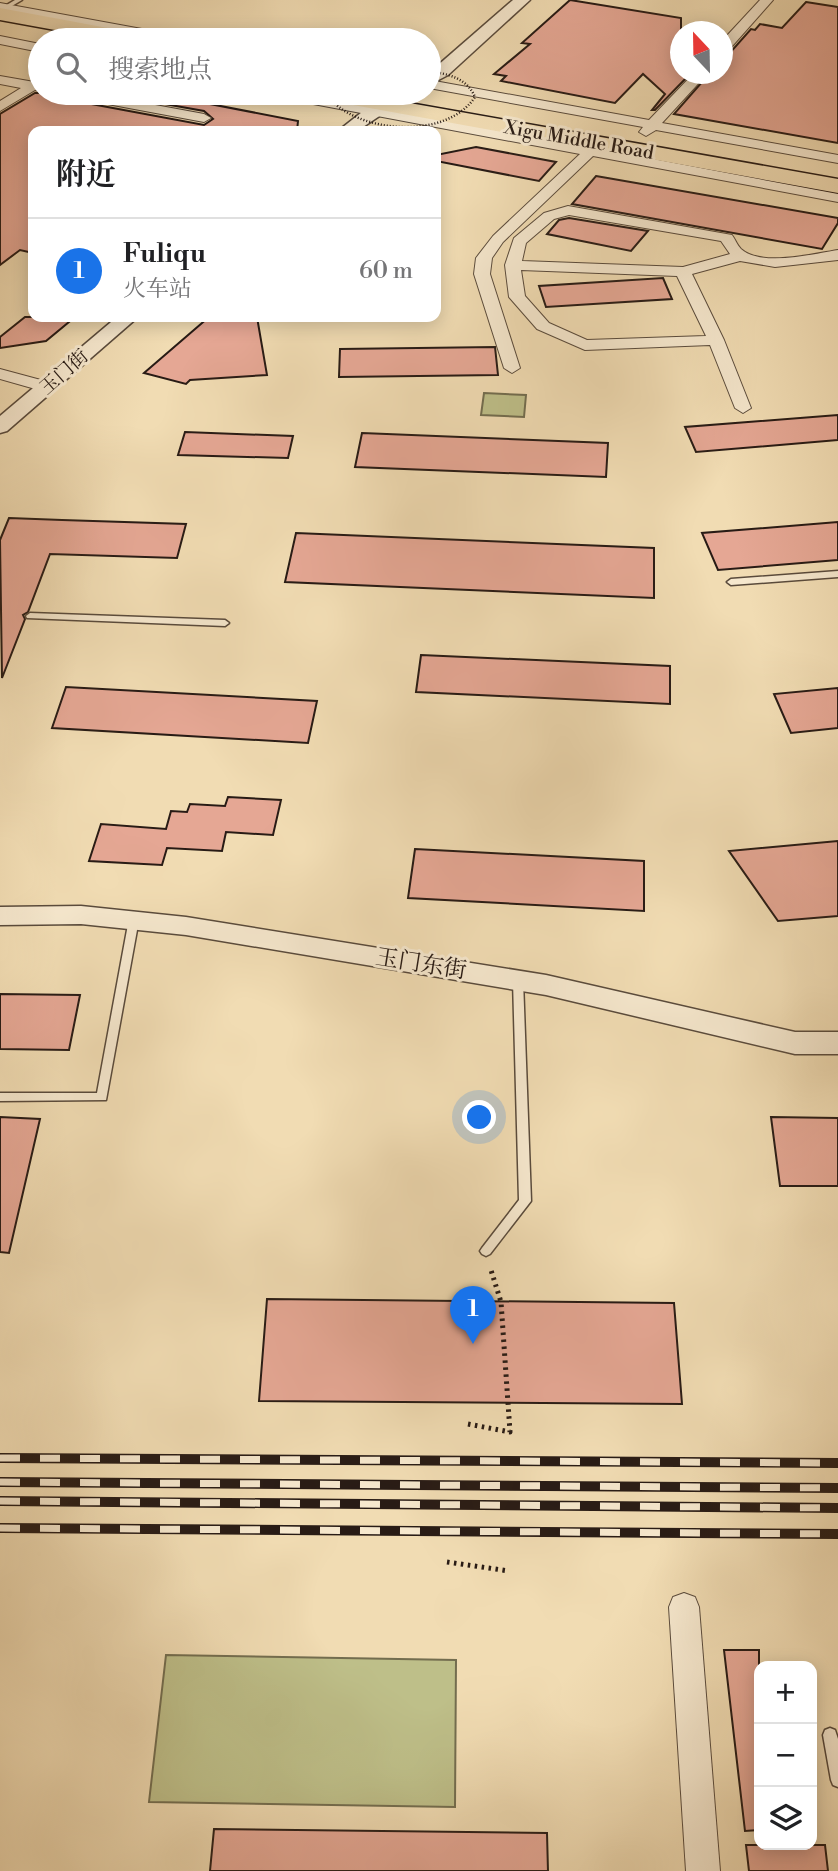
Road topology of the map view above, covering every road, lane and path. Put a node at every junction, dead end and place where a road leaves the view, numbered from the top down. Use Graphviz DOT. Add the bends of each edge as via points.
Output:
graph roads {
  1 [pos="19,0"];
  2 [pos="522,0"];
  3 [pos="767,0"];
  4 [pos="1,10"];
  5 [pos="85,28"];
  6 [pos="108,28"];
  7 [pos="0,30"];
  8 [pos="28,35"];
  9 [pos="733,38"];
  10 [pos="0,40"];
  11 [pos="28,46"];
  12 [pos="441,73"];
  13 [pos="441,74"];
  14 [pos="0,80"];
  15 [pos="691,84"];
  16 [pos="28,85"];
  17 [pos="441,85"];
  18 [pos="28,87"];
  19 [pos="441,95"];
  20 [pos="134,105"];
  21 [pos="336,105"];
  22 [pos="357,105"];
  23 [pos="366,105"];
  24 [pos="383,105"];
  25 [pos="0,107"];
  26 [pos="377,108"];
  27 [pos="204,118"];
  28 [pos="353,126"];
  29 [pos="649,129"];
  30 [pos="594,148"];
  31 [pos="838,159"];
  32 [pos="838,168"];
  33 [pos="838,186"];
  34 [pos="838,198"];
  35 [pos="838,255"];
  36 [pos="737,257"];
  37 [pos="513,265"];
  38 [pos="683,272"];
  39 [pos="122,322"];
  40 [pos="716,340"];
  41 [pos="512,368"];
  42 [pos="0,374"];
  43 [pos="46,387"];
  44 [pos="743,408"];
  45 [pos="0,427"];
  46 [pos="838,574"];
  47 [pos="731,582"];
  48 [pos="30,616"];
  49 [pos="225,623"];
  50 [pos="0,916"];
  51 [pos="134,919"];
  52 [pos="518,980"];
  53 [pos="838,1043"];
  54 [pos="0,1097"];
  55 [pos="486,1251"];
  56 [pos="468,1424"];
  57 [pos="447,1562"];
  58 [pos="509,1571"];
  59 [pos="684,1608"];
  60 [pos="830,1735"];
  61 [pos="838,1780"];
  62 [pos="703,1871"];
  1 -- 4 [label="lane"];
  2 -- 12 [label="street"];
  3 -- 9 [label="street"];
  4 -- 5 [label="main road"];
  4 -- 6 [label="street"];
  7 -- 8 [label="main road"];
  10 -- 11 [label="street"];
  13 -- 21 [label="path, bridge" via="471,87 475,97 470,108 456,117 434,123 381,124 358,119"];
  14 -- 16 [label="street"];
  15 -- 29 [label="street"];
  17 -- 29 [label="street"];
  18 -- 25 [label="street"];
  19 -- 29 [label="main road, Xigu Middle Road"];
  20 -- 27 [label="street"];
  22 -- 26 [label="street"];
  23 -- 26 [label="main road, Xigu Middle Road"];
  24 -- 26 [label="street"];
  26 -- 28 [label="street"];
  26 -- 30 [label="main road, Xigu Middle Road"];
  29 -- 31 [label="street"];
  29 -- 32 [label="main road, Xigu Middle Road"];
  30 -- 33 [label="main road, Xigu Middle Road"];
  30 -- 34 [label="street"];
  30 -- 41 [label="street" via="498,239 484,258 484,283"];
  35 -- 36 [label="street" via="763,263"];
  36 -- 37 [label="street" via="727,239 568,210 549,216 519,241"];
  36 -- 38 [label="street"];
  37 -- 38 [label="street"];
  37 -- 40 [label="street" via="517,298 543,326 585,345"];
  38 -- 40 [label="street"];
  39 -- 43 [label="street, 玉门街"];
  40 -- 44 [label="street"];
  42 -- 43 [label="street"];
  43 -- 45 [label="street, 玉门街"];
  46 -- 47 [label="lane"];
  48 -- 49 [label="lane"];
  50 -- 51 [label="street, 玉门东街"];
  51 -- 52 [label="street, 玉门东街"];
  51 -- 54 [label="lane" via="102,1097"];
  52 -- 53 [label="street, 玉门东街" via="794,1043"];
  52 -- 55 [label="lane" via="525,1201"];
  55 -- 56 [label="path" via="500,1302 510,1432"];
  57 -- 58 [label="path"];
  59 -- 62 [label="street"];
  60 -- 61 [label="lane"];
}
